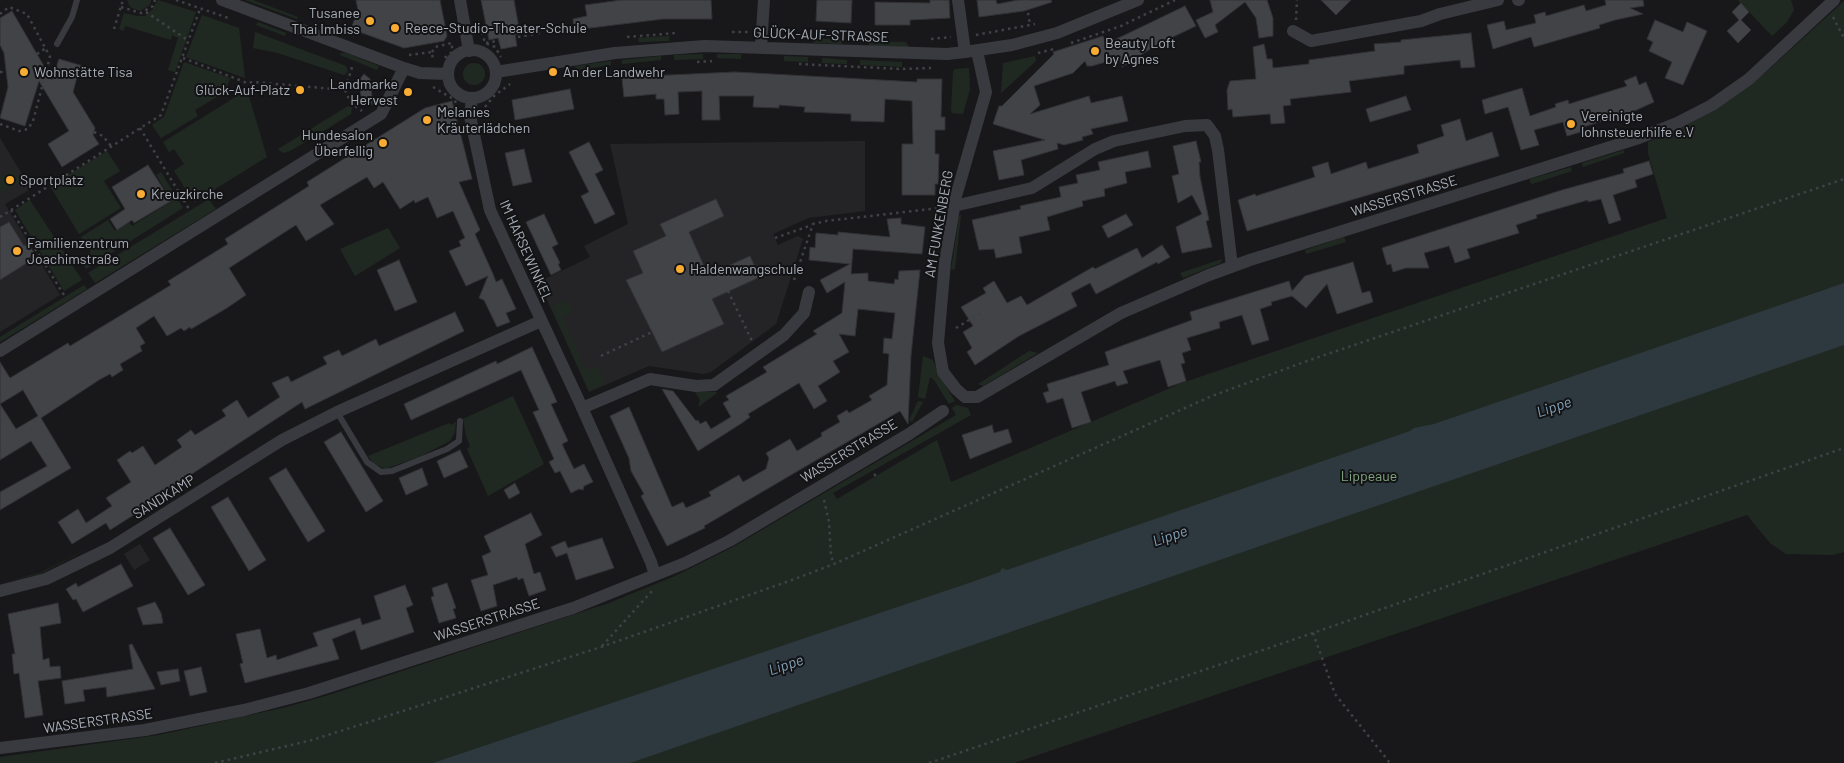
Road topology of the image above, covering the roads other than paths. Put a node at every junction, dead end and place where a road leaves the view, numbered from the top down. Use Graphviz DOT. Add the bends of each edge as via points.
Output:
graph roads {
  1 [pos="77,0"];
  2 [pos="222,0"];
  3 [pos="460,0"];
  4 [pos="764,0"];
  5 [pos="958,0"];
  6 [pos="1138,0"];
  7 [pos="1440,0"];
  8 [pos="1498,0"];
  9 [pos="1831,3"];
  10 [pos="1440,14"];
  11 [pos="1293,31"];
  12 [pos="57,44"];
  13 [pos="761,48"];
  14 [pos="469,51"];
  15 [pos="971,52"];
  16 [pos="404,68"];
  17 [pos="496,72"];
  18 [pos="448,74"];
  19 [pos="472,98"];
  20 [pos="954,206"];
  21 [pos="1232,266"];
  22 [pos="809,292"];
  23 [pos="541,321"];
  24 [pos="0,351"];
  25 [pos="965,398"];
  26 [pos="582,408"];
  27 [pos="943,411"];
  28 [pos="337,412"];
  29 [pos="460,422"];
  30 [pos="655,575"];
  31 [pos="0,591"];
  32 [pos="0,748"];
  1 -- 12 [label="lane"];
  2 -- 16 [label="street"];
  3 -- 14 [label="street"];
  4 -- 13 [label="street"];
  5 -- 15 [label="street, AM FUNKENBERG"];
  6 -- 15 [label="street, GLÜCK-AUF-STRASSE" via="1057,33"];
  7 -- 10 [label="street"];
  8 -- 10 [label="street"];
  9 -- 21 [label="street, WASSERSTRASSE" via="1749,79 1712,105 1676,124"];
  10 -- 11 [label="street" via="1421,21 1311,41"];
  13 -- 15 [label="street, GLÜCK-AUF-STRASSE" via="920,54"];
  13 -- 17 [label="street, GLÜCK-AUF-STRASSE" via="705,46 615,53"];
  14 -- 17 [label="street" via="484,53"];
  14 -- 18 [label="street" via="462,52 452,61"];
  15 -- 20 [label="street, AM FUNKENBERG" via="986,92"];
  16 -- 18 [label="street" via="420,73"];
  16 -- 24 [label="street" via="381,114"];
  17 -- 19 [label="street" via="492,87 480,97"];
  18 -- 19 [label="street" via="458,93"];
  19 -- 23 [label="street, IM HARSEWINKEL" via="470,116 490,210"];
  20 -- 21 [label="street" via="1032,188 1114,141 1185,126 1206,126 1215,136 1218,150"];
  20 -- 25 [label="street, AM FUNKENBERG" via="938,343 943,372"];
  21 -- 25 [label="street, WASSERSTRASSE" via="1121,312 977,396"];
  22 -- 26 [label="street" via="804,313 784,335 714,385 696,386 650,379"];
  23 -- 26 [label="street, IM HARSEWINKEL"];
  23 -- 28 [label="street, SANDKAMP"];
  26 -- 30 [label="street, IM HARSEWINKEL"];
  27 -- 30 [label="street, WASSERSTRASSE" via="729,541"];
  28 -- 29 [label="lane" via="367,462 381,472 392,471 447,449 459,441"];
  28 -- 31 [label="street, SANDKAMP" via="282,440 110,548 46,580"];
  30 -- 32 [label="street, WASSERSTRASSE" via="573,608 253,708 145,730"];
}
